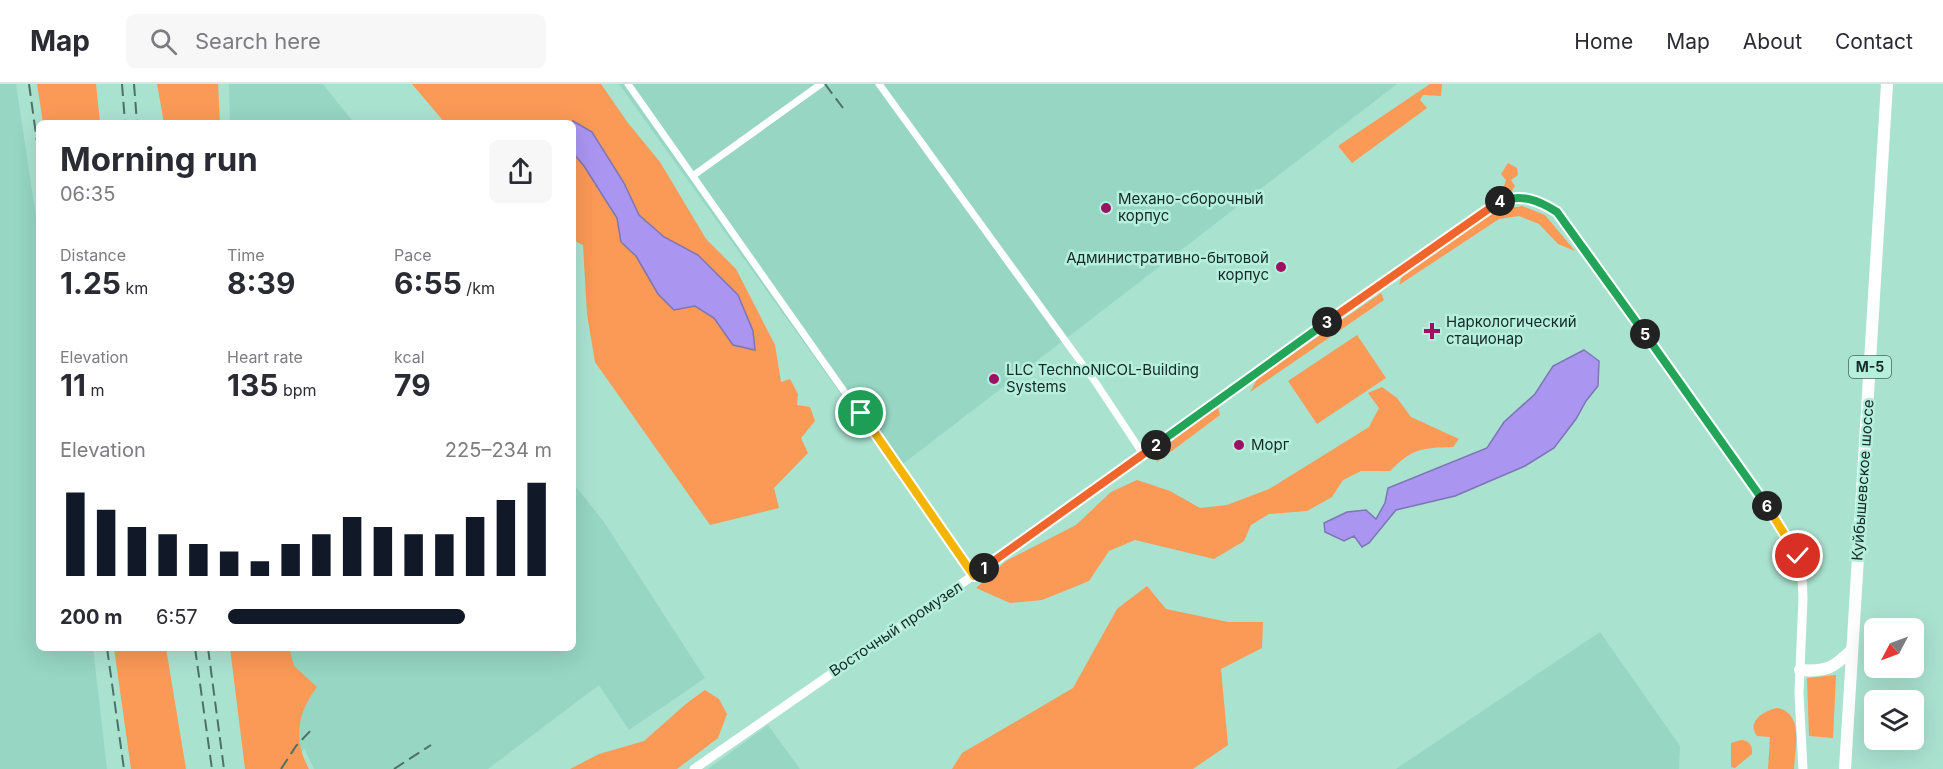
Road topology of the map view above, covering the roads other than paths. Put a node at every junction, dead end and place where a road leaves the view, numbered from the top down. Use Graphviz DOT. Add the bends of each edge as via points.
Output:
graph roads {
  1 [pos="628,84"];
  2 [pos="821,84"];
  3 [pos="879,84"];
  4 [pos="1887,84"];
  5 [pos="694,175"];
  6 [pos="1143,454"];
  7 [pos="974,576"];
  8 [pos="1852,650"];
  9 [pos="1800,670"];
  10 [pos="693,769"];
  11 [pos="1803,769"];
  12 [pos="1845,769"];
  1 -- 5 [label="street"];
  2 -- 5 [label="street"];
  3 -- 6 [label="street"];
  4 -- 8 [label="highway, Куйбышевское шоссе / М-5"];
  5 -- 7 [label="street"];
  6 -- 7 [label="street, Восточный промузел"];
  6 -- 9 [label="street, Восточный промузел" via="1500,201 1513,197 1538,200 1557,212 1576,236 1763,500 1798,556 1803,598"];
  7 -- 10 [label="street, Восточный промузел"];
  8 -- 9 [label="highway" via="1830,668"];
  8 -- 12 [label="highway, Куйбышевское шоссе / М-5"];
  9 -- 11 [label="street, Восточный промузел"];
}
